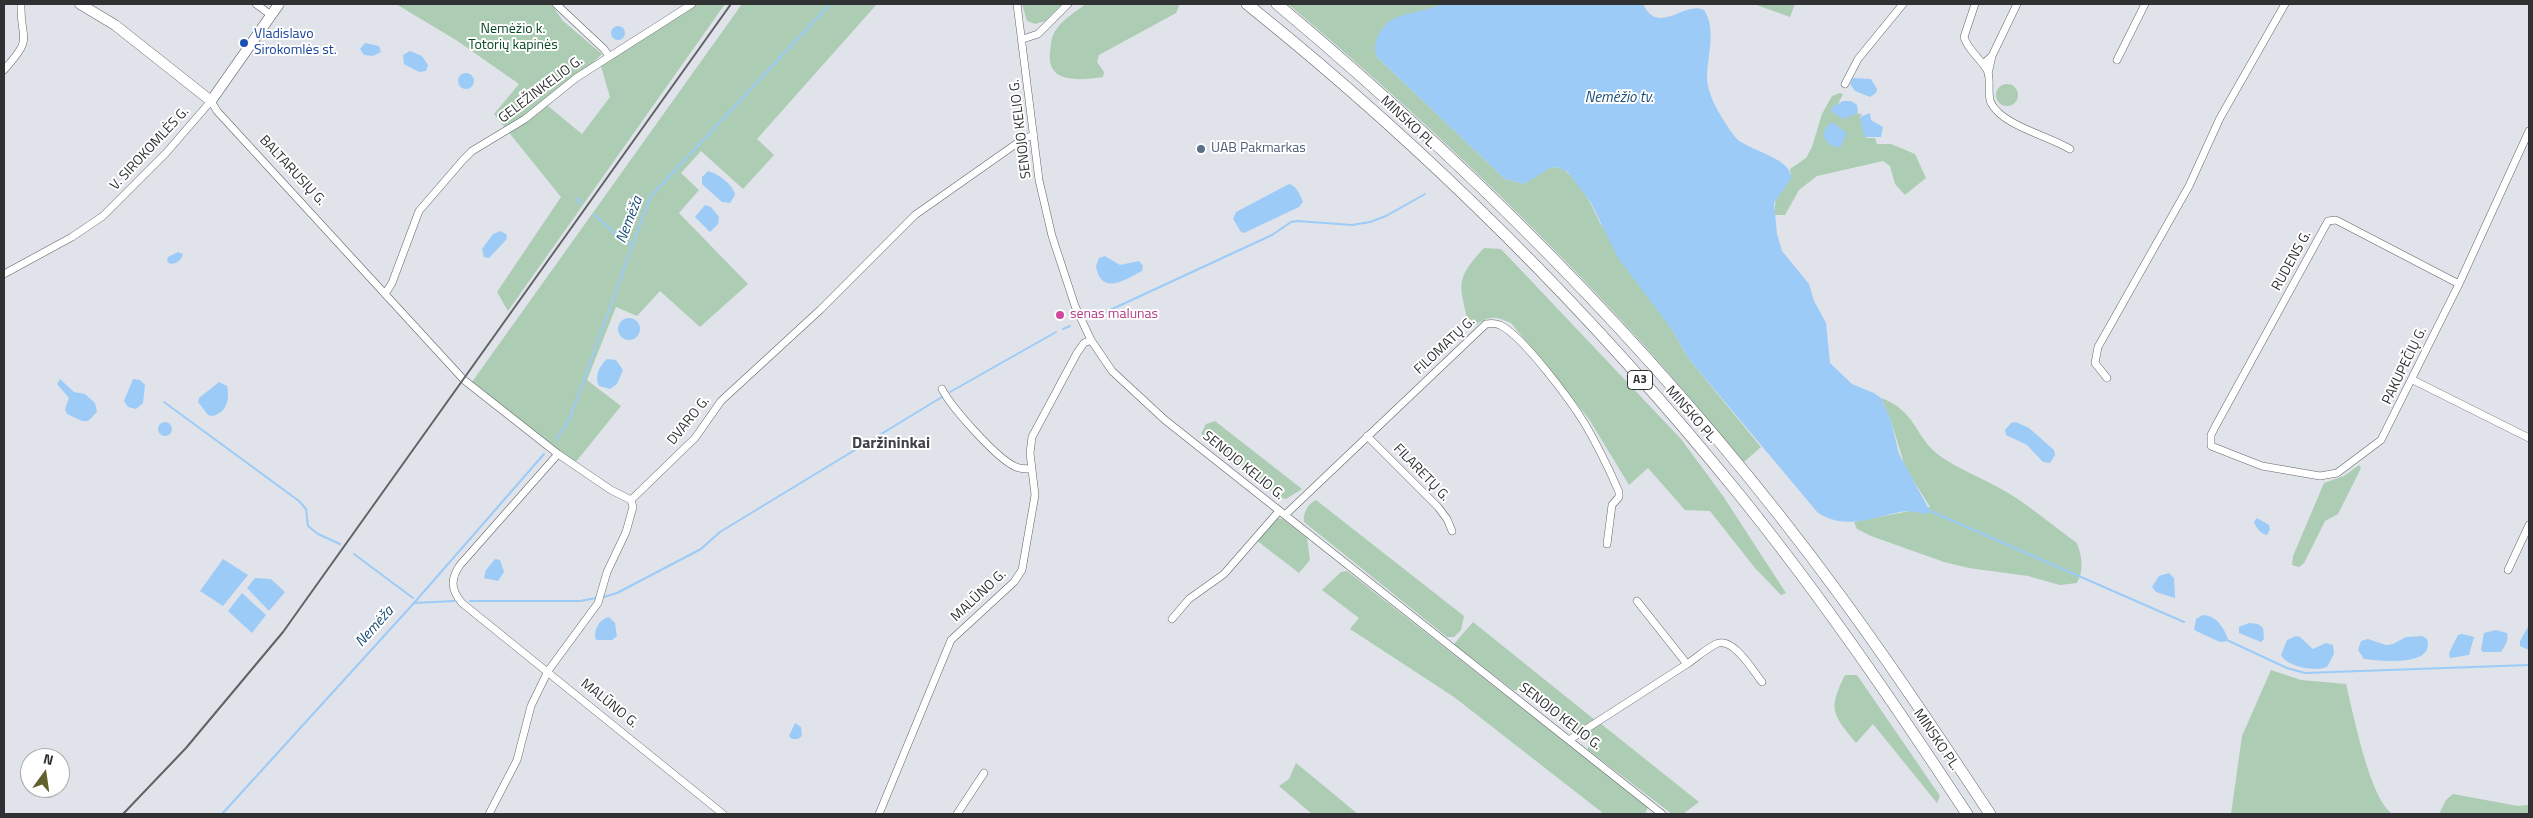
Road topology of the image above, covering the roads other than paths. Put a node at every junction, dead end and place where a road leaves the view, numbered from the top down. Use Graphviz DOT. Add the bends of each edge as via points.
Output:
graph roads {
  1 [pos="21,4"];
  2 [pos="80,4"];
  3 [pos="256,4"];
  4 [pos="279,4"];
  5 [pos="556,4"];
  6 [pos="692,4"];
  7 [pos="1017,4"];
  8 [pos="1068,4"];
  9 [pos="1247,4"];
  10 [pos="1277,4"];
  11 [pos="1903,4"];
  12 [pos="1976,4"];
  13 [pos="2017,4"];
  14 [pos="2145,4"];
  15 [pos="2285,4"];
  16 [pos="271,15"];
  17 [pos="1023,39"];
  18 [pos="609,56"];
  19 [pos="1992,56"];
  20 [pos="2117,60"];
  21 [pos="1983,64"];
  22 [pos="4,70"];
  23 [pos="1988,74"];
  24 [pos="1845,84"];
  25 [pos="211,101"];
  26 [pos="2529,131"];
  27 [pos="1034,135"];
  28 [pos="2070,149"];
  29 [pos="4,274"];
  30 [pos="2459,284"];
  31 [pos="385,294"];
  32 [pos="1091,340"];
  33 [pos="2107,378"];
  34 [pos="2413,380"];
  35 [pos="942,389"];
  36 [pos="1367,436"];
  37 [pos="2529,438"];
  38 [pos="2212,443"];
  39 [pos="558,454"];
  40 [pos="1031,469"];
  41 [pos="632,500"];
  42 [pos="1282,513"];
  43 [pos="2529,525"];
  44 [pos="1452,531"];
  45 [pos="1607,544"];
  46 [pos="2508,570"];
  47 [pos="1637,601"];
  48 [pos="1172,618"];
  49 [pos="1687,664"];
  50 [pos="548,671"];
  51 [pos="1762,682"];
  52 [pos="1569,740"];
  53 [pos="984,774"];
  54 [pos="1652,811"];
  55 [pos="489,814"];
  56 [pos="723,814"];
  57 [pos="878,814"];
  58 [pos="957,814"];
  59 [pos="1662,814"];
  60 [pos="1967,814"];
  61 [pos="1990,814"];
  1 -- 22 [label="street" via="24,46"];
  2 -- 25 [label="main road, BALTARUSIŲ G." via="115,26"];
  3 -- 16 [label="street"];
  4 -- 16 [label="main road, V. SIROKOMLĖS G."];
  5 -- 18 [label="street"];
  6 -- 18 [label="street, GELEŽINKELIO G."];
  7 -- 17 [label="street, SENOJO KELIO G."];
  8 -- 17 [label="street" via="1038,34"];
  9 -- 60 [label="highway, MINSKO PL. / A3" via="1362,101 1492,222 1650,391 1741,498 1814,592 1896,706"];
  10 -- 61 [label="highway, MINSKO PL. / A3" via="1344,60 1477,182 1650,362 1738,464 1839,593"];
  11 -- 24 [label="street" via="1858,59"];
  12 -- 21 [label="street" via="1964,37"];
  13 -- 19 [label="street"];
  14 -- 20 [label="street"];
  15 -- 33 [label="street" via="2220,118 2189,186 2098,347 2096,363"];
  16 -- 25 [label="main road, V. SIROKOMLĖS G."];
  17 -- 27 [label="street, SENOJO KELIO G."];
  18 -- 31 [label="street, GELEŽINKELIO G." via="525,119 472,151 453,171 419,211"];
  19 -- 21 [label="street"];
  19 -- 23 [label="street"];
  21 -- 23 [label="street"];
  23 -- 28 [label="street" via="1990,99 1999,114"];
  25 -- 29 [label="street, V. SIROKOMLĖS G." via="104,216"];
  25 -- 31 [label="street, BALTARUSIŲ G." via="217,112"];
  26 -- 30 [label="street, PAKUPEČIŲ G."];
  27 -- 32 [label="street, SENOJO KELIO G." via="1039,180 1050,229 1075,306"];
  27 -- 41 [label="street, DVARO G." via="1023,139 915,215 721,402 695,438"];
  30 -- 34 [label="street, PAKUPEČIŲ G."];
  30 -- 38 [label="street, RUDENS G." via="2336,220 2328,221 2215,427"];
  31 -- 39 [label="street, BALTARUSIŲ G." via="464,380"];
  32 -- 40 [label="street, MALŪNO G." via="1081,348 1036,426 1030,445"];
  32 -- 42 [label="street, SENOJO KELIO G." via="1126,385"];
  34 -- 37 [label="street"];
  34 -- 38 [label="street, PAKUPEČIŲ G." via="2381,440 2337,473 2320,476 2271,468 2211,446"];
  35 -- 40 [label="street" via="950,402 1002,457 1014,466"];
  36 -- 42 [label="street, FILOMATŲ G."];
  36 -- 44 [label="street, FILARETŲ G." via="1438,507"];
  36 -- 45 [label="street, FILOMATŲ G." via="1486,324 1499,324 1542,366 1584,422 1606,463 1620,492 1612,506"];
  39 -- 41 [label="street, BALTARUSIŲ G." via="611,490"];
  39 -- 50 [label="street, MALŪNO G." via="460,565 452,580 456,596 462,603"];
  40 -- 57 [label="street, MALŪNO G." via="1035,495 1022,570 1014,582 952,640"];
  41 -- 50 [label="street" via="626,532 607,572 598,603"];
  42 -- 48 [label="street, FILOMATŲ G." via="1224,574 1189,600"];
  42 -- 52 [label="street, SENOJO KELIO G."];
  43 -- 46 [label="street"];
  47 -- 49 [label="street"];
  49 -- 51 [label="street" via="1718,643 1724,643 1736,649"];
  49 -- 52 [label="street"];
  50 -- 55 [label="street" via="532,706 517,760"];
  50 -- 56 [label="street, MALŪNO G."];
  52 -- 54 [label="street, SENOJO KELIO G."];
  53 -- 58 [label="street"];
  54 -- 59 [label="street, SENOJO KELIO G."];
}
